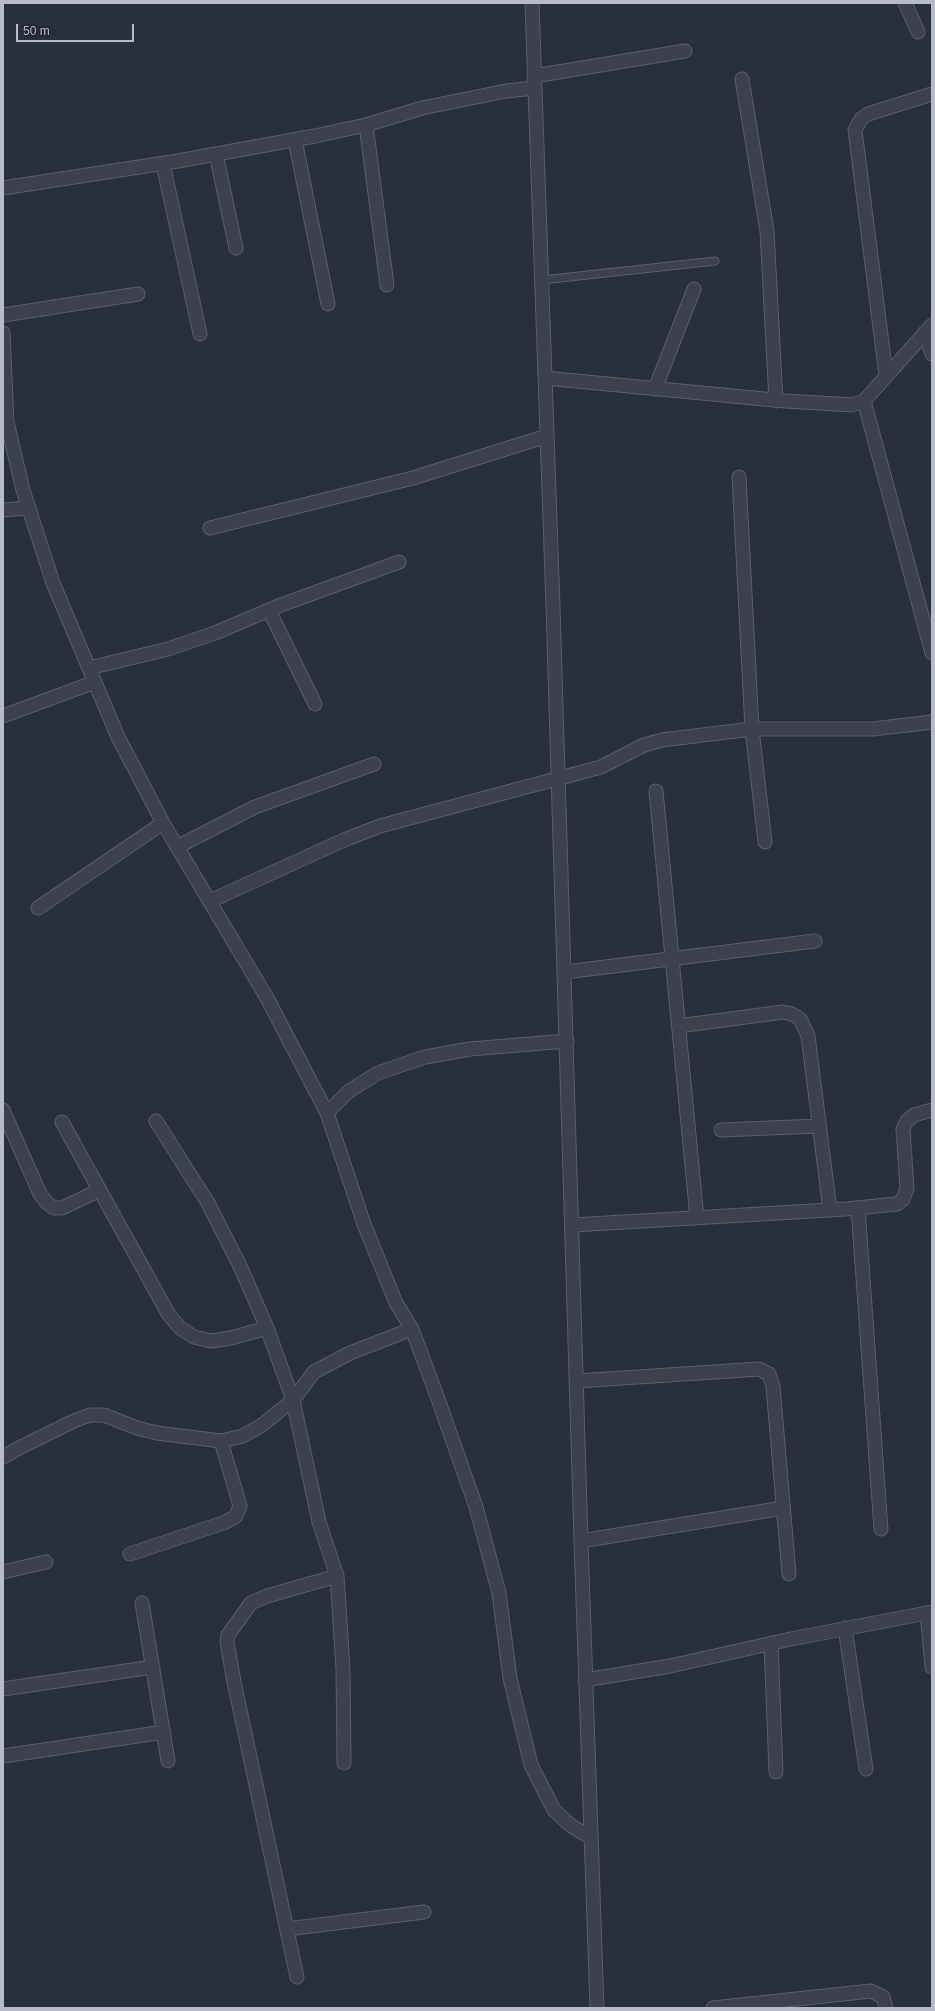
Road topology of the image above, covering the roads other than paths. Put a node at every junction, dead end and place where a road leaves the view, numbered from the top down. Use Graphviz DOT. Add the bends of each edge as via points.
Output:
graph roads {
  1 [pos="532,3"];
  2 [pos="905,3"];
  3 [pos="918,32"];
  4 [pos="685,51"];
  5 [pos="742,79"];
  6 [pos="534,82"];
  7 [pos="932,94"];
  8 [pos="366,125"];
  9 [pos="295,140"];
  10 [pos="216,154"];
  11 [pos="163,164"];
  12 [pos="3,188"];
  13 [pos="236,248"];
  14 [pos="715,261"];
  15 [pos="542,280"];
  16 [pos="387,285"];
  17 [pos="694,289"];
  18 [pos="138,294"];
  19 [pos="328,304"];
  20 [pos="3,315"];
  21 [pos="929,329"];
  22 [pos="3,333"];
  23 [pos="200,334"];
  24 [pos="932,354"];
  25 [pos="886,375"];
  26 [pos="545,378"];
  27 [pos="655,389"];
  28 [pos="776,400"];
  29 [pos="864,401"];
  30 [pos="547,436"];
  31 [pos="739,477"];
  32 [pos="29,508"];
  33 [pos="3,510"];
  34 [pos="210,528"];
  35 [pos="400,562"];
  36 [pos="269,610"];
  37 [pos="932,653"];
  38 [pos="89,668"];
  39 [pos="95,682"];
  40 [pos="315,704"];
  41 [pos="3,716"];
  42 [pos="932,722"];
  43 [pos="752,729"];
  44 [pos="374,764"];
  45 [pos="557,779"];
  46 [pos="656,791"];
  47 [pos="163,822"];
  48 [pos="765,842"];
  49 [pos="178,847"];
  50 [pos="210,902"];
  51 [pos="38,908"];
  52 [pos="815,941"];
  53 [pos="671,958"];
  54 [pos="565,972"];
  55 [pos="678,1026"];
  56 [pos="567,1041"];
  57 [pos="3,1110"];
  58 [pos="932,1110"];
  59 [pos="327,1113"];
  60 [pos="156,1121"];
  61 [pos="62,1122"];
  62 [pos="819,1126"];
  63 [pos="721,1130"];
  64 [pos="100,1190"];
  65 [pos="858,1208"];
  66 [pos="830,1210"];
  67 [pos="697,1218"];
  68 [pos="573,1225"];
  69 [pos="267,1328"];
  70 [pos="412,1329"];
  71 [pos="577,1381"];
  72 [pos="293,1400"];
  73 [pos="222,1441"];
  74 [pos="3,1457"];
  75 [pos="783,1508"];
  76 [pos="881,1529"];
  77 [pos="581,1541"];
  78 [pos="130,1554"];
  79 [pos="46,1562"];
  80 [pos="3,1572"];
  81 [pos="789,1574"];
  82 [pos="337,1576"];
  83 [pos="142,1603"];
  84 [pos="930,1613"];
  85 [pos="845,1628"];
  86 [pos="771,1643"];
  87 [pos="153,1667"];
  88 [pos="932,1667"];
  89 [pos="585,1680"];
  90 [pos="3,1689"];
  91 [pos="164,1732"];
  92 [pos="3,1756"];
  93 [pos="168,1761"];
  94 [pos="344,1763"];
  95 [pos="866,1769"];
  96 [pos="776,1772"];
  97 [pos="591,1838"];
  98 [pos="424,1912"];
  99 [pos="287,1929"];
  100 [pos="297,1977"];
  101 [pos="826,1995"];
  102 [pos="597,2008"];
  103 [pos="713,2008"];
  104 [pos="825,2008"];
  105 [pos="886,2008"];
  1 -- 6 [label="street"];
  2 -- 3 [label="street"];
  4 -- 6 [label="street"];
  5 -- 28 [label="street" via="767,231"];
  6 -- 8 [label="street" via="506,91 422,108"];
  6 -- 15 [label="street"];
  7 -- 25 [label="street" via="868,114 861,119 855,130"];
  8 -- 9 [label="street"];
  8 -- 16 [label="street"];
  9 -- 10 [label="street"];
  9 -- 19 [label="street"];
  10 -- 11 [label="street"];
  10 -- 13 [label="street"];
  11 -- 12 [label="street"];
  11 -- 23 [label="street"];
  14 -- 15 [label="lane"];
  15 -- 26 [label="street"];
  17 -- 27 [label="street"];
  18 -- 20 [label="street"];
  21 -- 24 [label="street"];
  21 -- 25 [label="street"];
  22 -- 32 [label="street" via="7,422"];
  25 -- 29 [label="street"];
  26 -- 27 [label="street"];
  26 -- 30 [label="street"];
  27 -- 28 [label="street"];
  28 -- 29 [label="street" via="840,405"];
  29 -- 37 [label="street"];
  30 -- 34 [label="street" via="413,478"];
  30 -- 45 [label="street"];
  31 -- 43 [label="street"];
  32 -- 33 [label="street"];
  32 -- 38 [label="street" via="53,583"];
  35 -- 36 [label="street"];
  36 -- 38 [label="street" via="215,633 168,649"];
  36 -- 40 [label="street"];
  38 -- 39 [label="street"];
  39 -- 41 [label="street"];
  39 -- 47 [label="street" via="118,737"];
  42 -- 43 [label="street" via="873,730"];
  43 -- 45 [label="street" via="662,740 644,745 601,767"];
  43 -- 48 [label="street"];
  44 -- 49 [label="street" via="255,807"];
  45 -- 50 [label="street" via="380,826"];
  45 -- 54 [label="street"];
  46 -- 53 [label="street"];
  47 -- 49 [label="street"];
  47 -- 51 [label="street"];
  49 -- 50 [label="street"];
  50 -- 59 [label="street" via="267,998"];
  52 -- 53 [label="street"];
  53 -- 54 [label="street"];
  53 -- 55 [label="street"];
  54 -- 56 [label="street"];
  55 -- 62 [label="street" via="782,1012 796,1016 808,1036"];
  55 -- 67 [label="street"];
  56 -- 59 [label="street" via="470,1049 425,1057 378,1073 349,1091"];
  56 -- 68 [label="street"];
  57 -- 64 [label="street" via="40,1194 47,1203 54,1208 62,1208"];
  58 -- 65 [label="street" via="914,1115 903,1129 907,1190 903,1199 897,1204 887,1206"];
  59 -- 70 [label="street" via="364,1224 396,1303"];
  60 -- 69 [label="street" via="208,1203 241,1268"];
  61 -- 64 [label="street"];
  62 -- 63 [label="street"];
  62 -- 66 [label="street"];
  64 -- 69 [label="street" via="169,1315 180,1328 194,1337 211,1341"];
  65 -- 66 [label="street"];
  65 -- 76 [label="street"];
  66 -- 67 [label="street"];
  67 -- 68 [label="street"];
  68 -- 71 [label="street"];
  69 -- 72 [label="street"];
  70 -- 72 [label="street" via="350,1353 314,1372"];
  70 -- 97 [label="street" via="476,1507 499,1593 510,1678 531,1765 554,1810 570,1825"];
  71 -- 75 [label="street" via="764,1370 773,1386"];
  71 -- 77 [label="street"];
  72 -- 73 [label="street" via="262,1425 243,1436"];
  72 -- 82 [label="street" via="319,1522"];
  73 -- 74 [label="street" via="157,1433 104,1415 90,1415 62,1426"];
  73 -- 78 [label="street" via="240,1506 236,1516 226,1522"];
  75 -- 77 [label="street"];
  75 -- 81 [label="street"];
  77 -- 89 [label="street"];
  79 -- 80 [label="street"];
  82 -- 94 [label="street" via="343,1669"];
  82 -- 99 [label="street" via="266,1596 251,1604 228,1634 234,1682"];
  83 -- 87 [label="street"];
  84 -- 85 [label="street"];
  84 -- 88 [label="street"];
  85 -- 86 [label="street"];
  85 -- 95 [label="street"];
  86 -- 89 [label="street" via="670,1666"];
  86 -- 96 [label="street"];
  87 -- 90 [label="street"];
  87 -- 91 [label="street"];
  89 -- 97 [label="street"];
  91 -- 92 [label="street"];
  91 -- 93 [label="street"];
  97 -- 102 [label="street"];
  98 -- 99 [label="street"];
  99 -- 100 [label="street"];
  101 -- 103 [label="street"];
  101 -- 104 [label="street"];
  101 -- 105 [label="street" via="871,1991 883,1997"];
}
